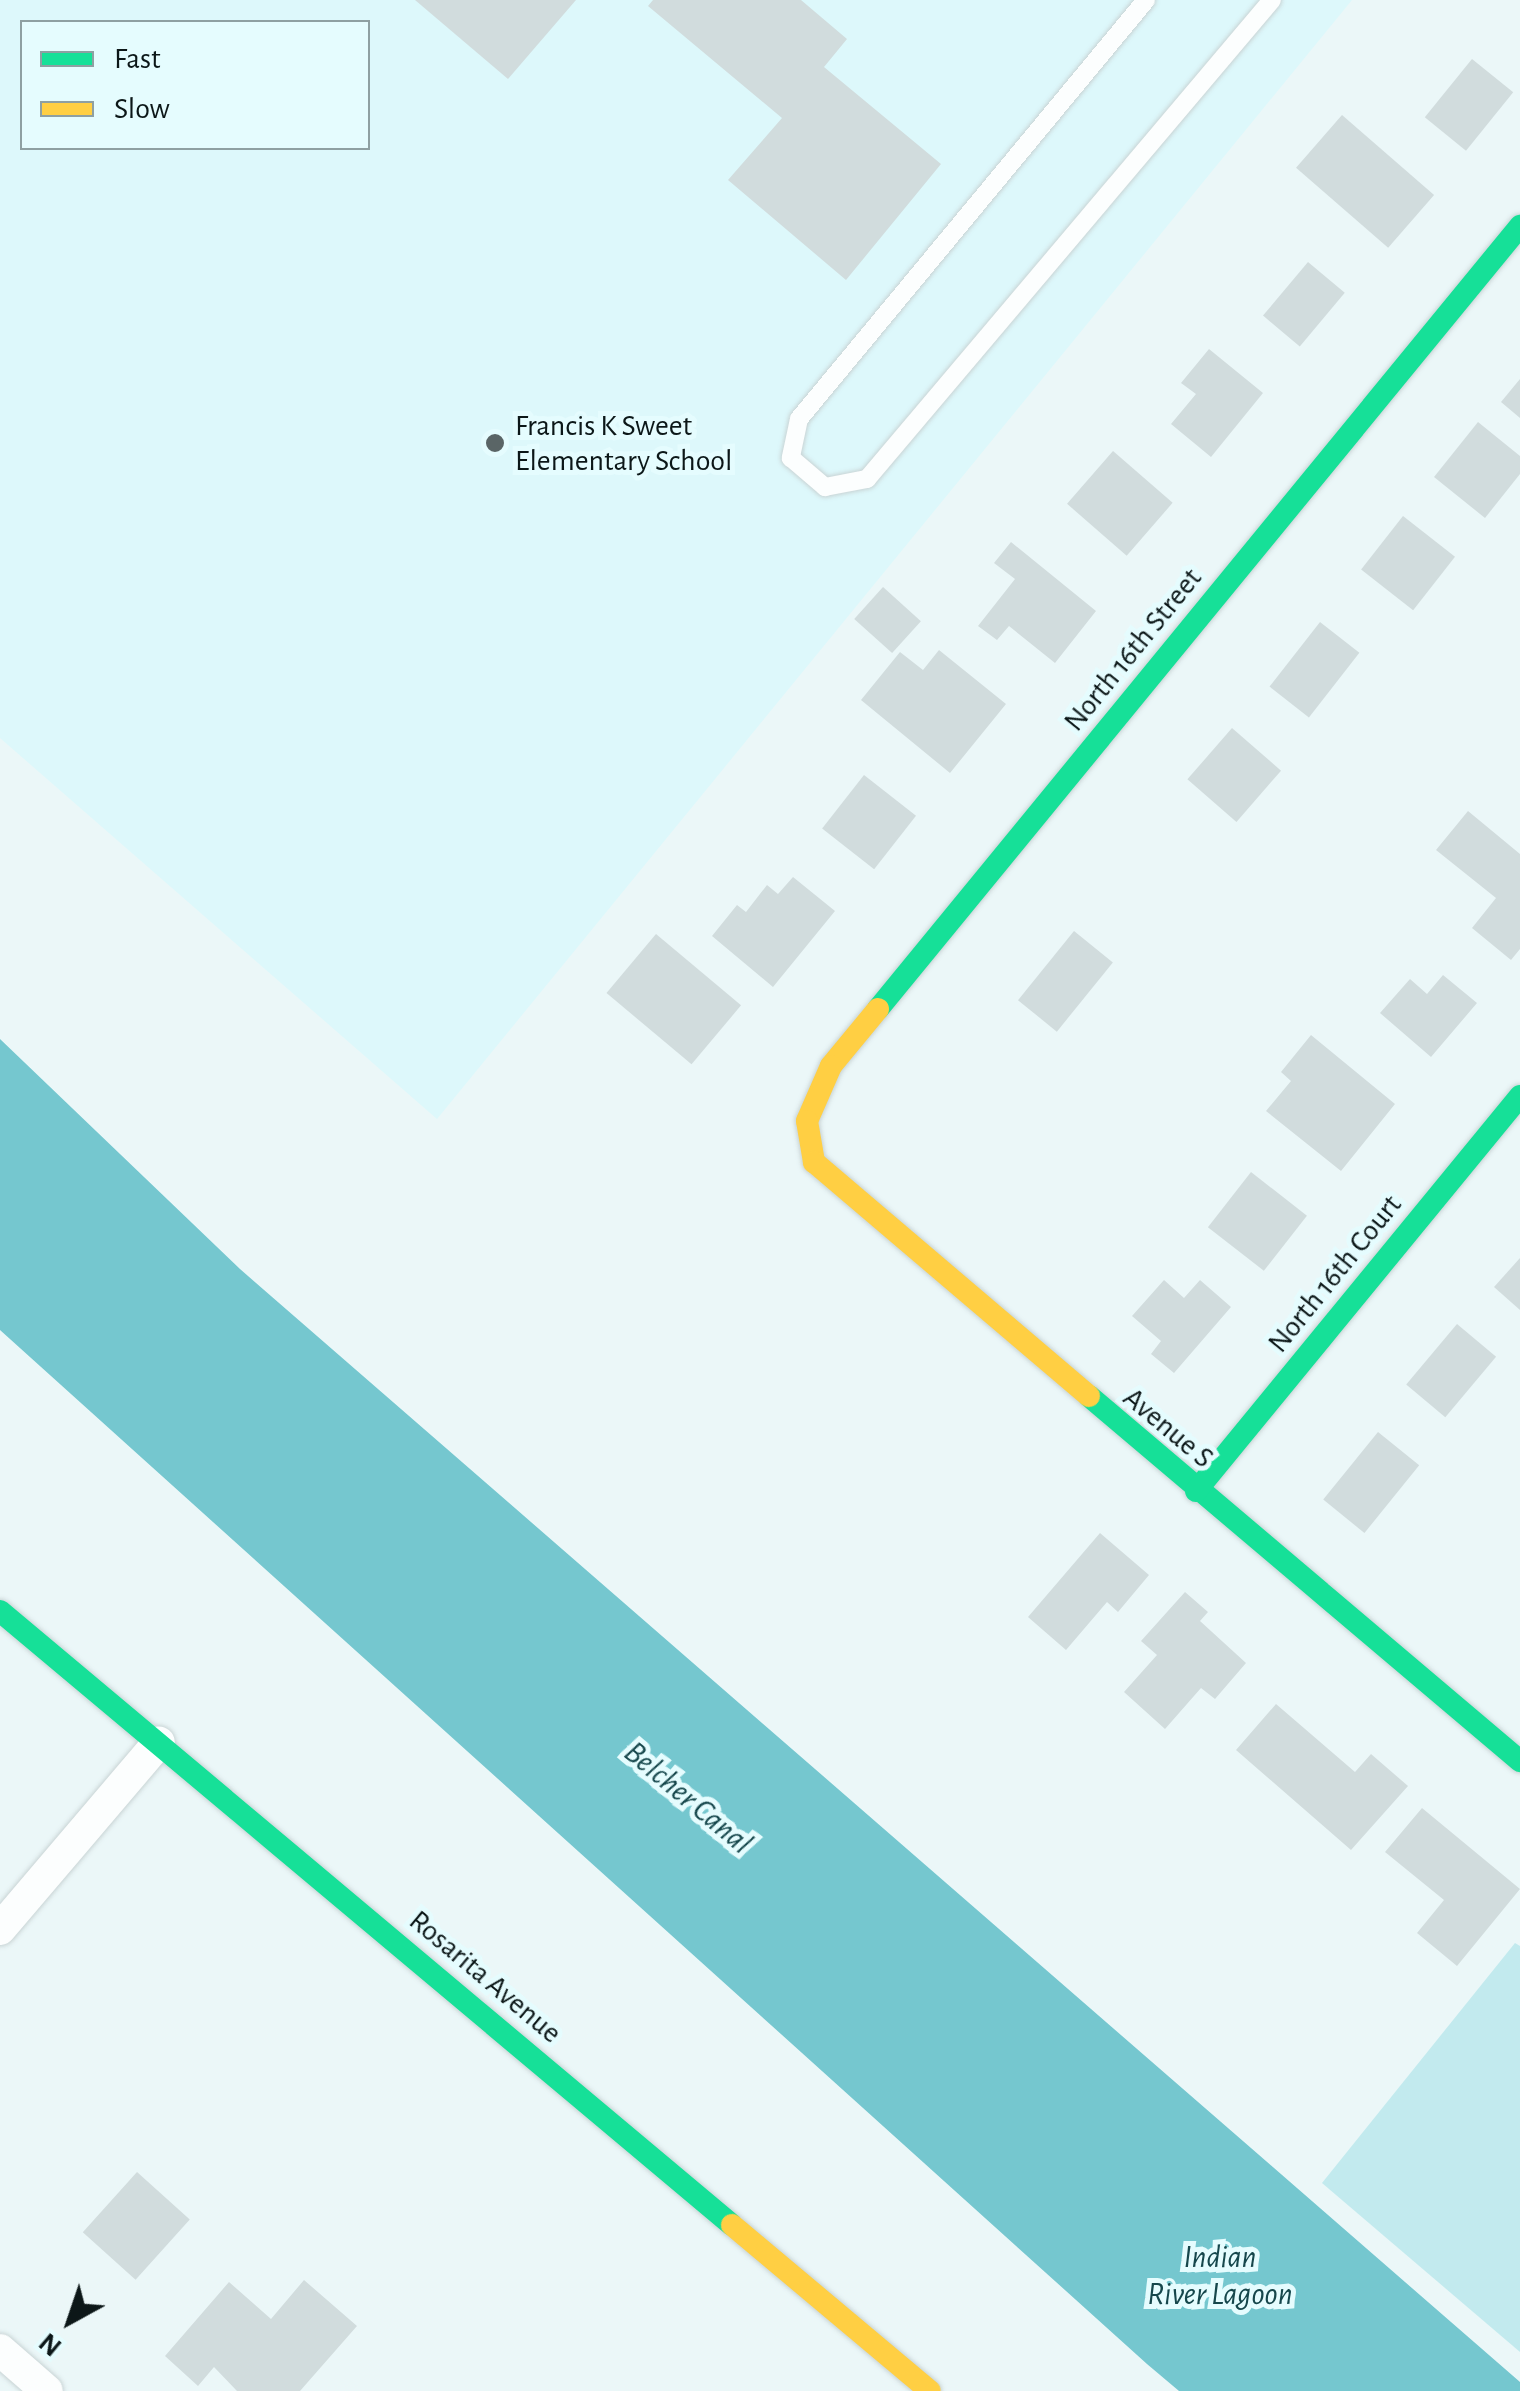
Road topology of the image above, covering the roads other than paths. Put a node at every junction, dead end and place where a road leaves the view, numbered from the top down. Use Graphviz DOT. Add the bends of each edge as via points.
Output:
graph roads {
  1 [pos="1146,0"];
  2 [pos="1272,0"];
  3 [pos="1520,226"];
  4 [pos="1520,1096"];
  5 [pos="807,1121"];
  6 [pos="1196,1491"];
  7 [pos="0,1610"];
  8 [pos="159,1742"];
  9 [pos="1520,1761"];
  10 [pos="0,1929"];
  11 [pos="0,2350"];
  12 [pos="47,2391"];
  13 [pos="930,2391"];
  1 -- 2 [label="lane" via="799,420 791,458 825,486 867,479"];
  3 -- 5 [label="street, North 16th Street" via="831,1066"];
  4 -- 6 [label="street, North 16th Court"];
  5 -- 6 [label="street, Avenue S" via="814,1162"];
  6 -- 9 [label="street, Avenue S"];
  7 -- 8 [label="street, Rosarita Avenue"];
  8 -- 10 [label="street"];
  8 -- 13 [label="street, Rosarita Avenue"];
  11 -- 12 [label="street"];
}
